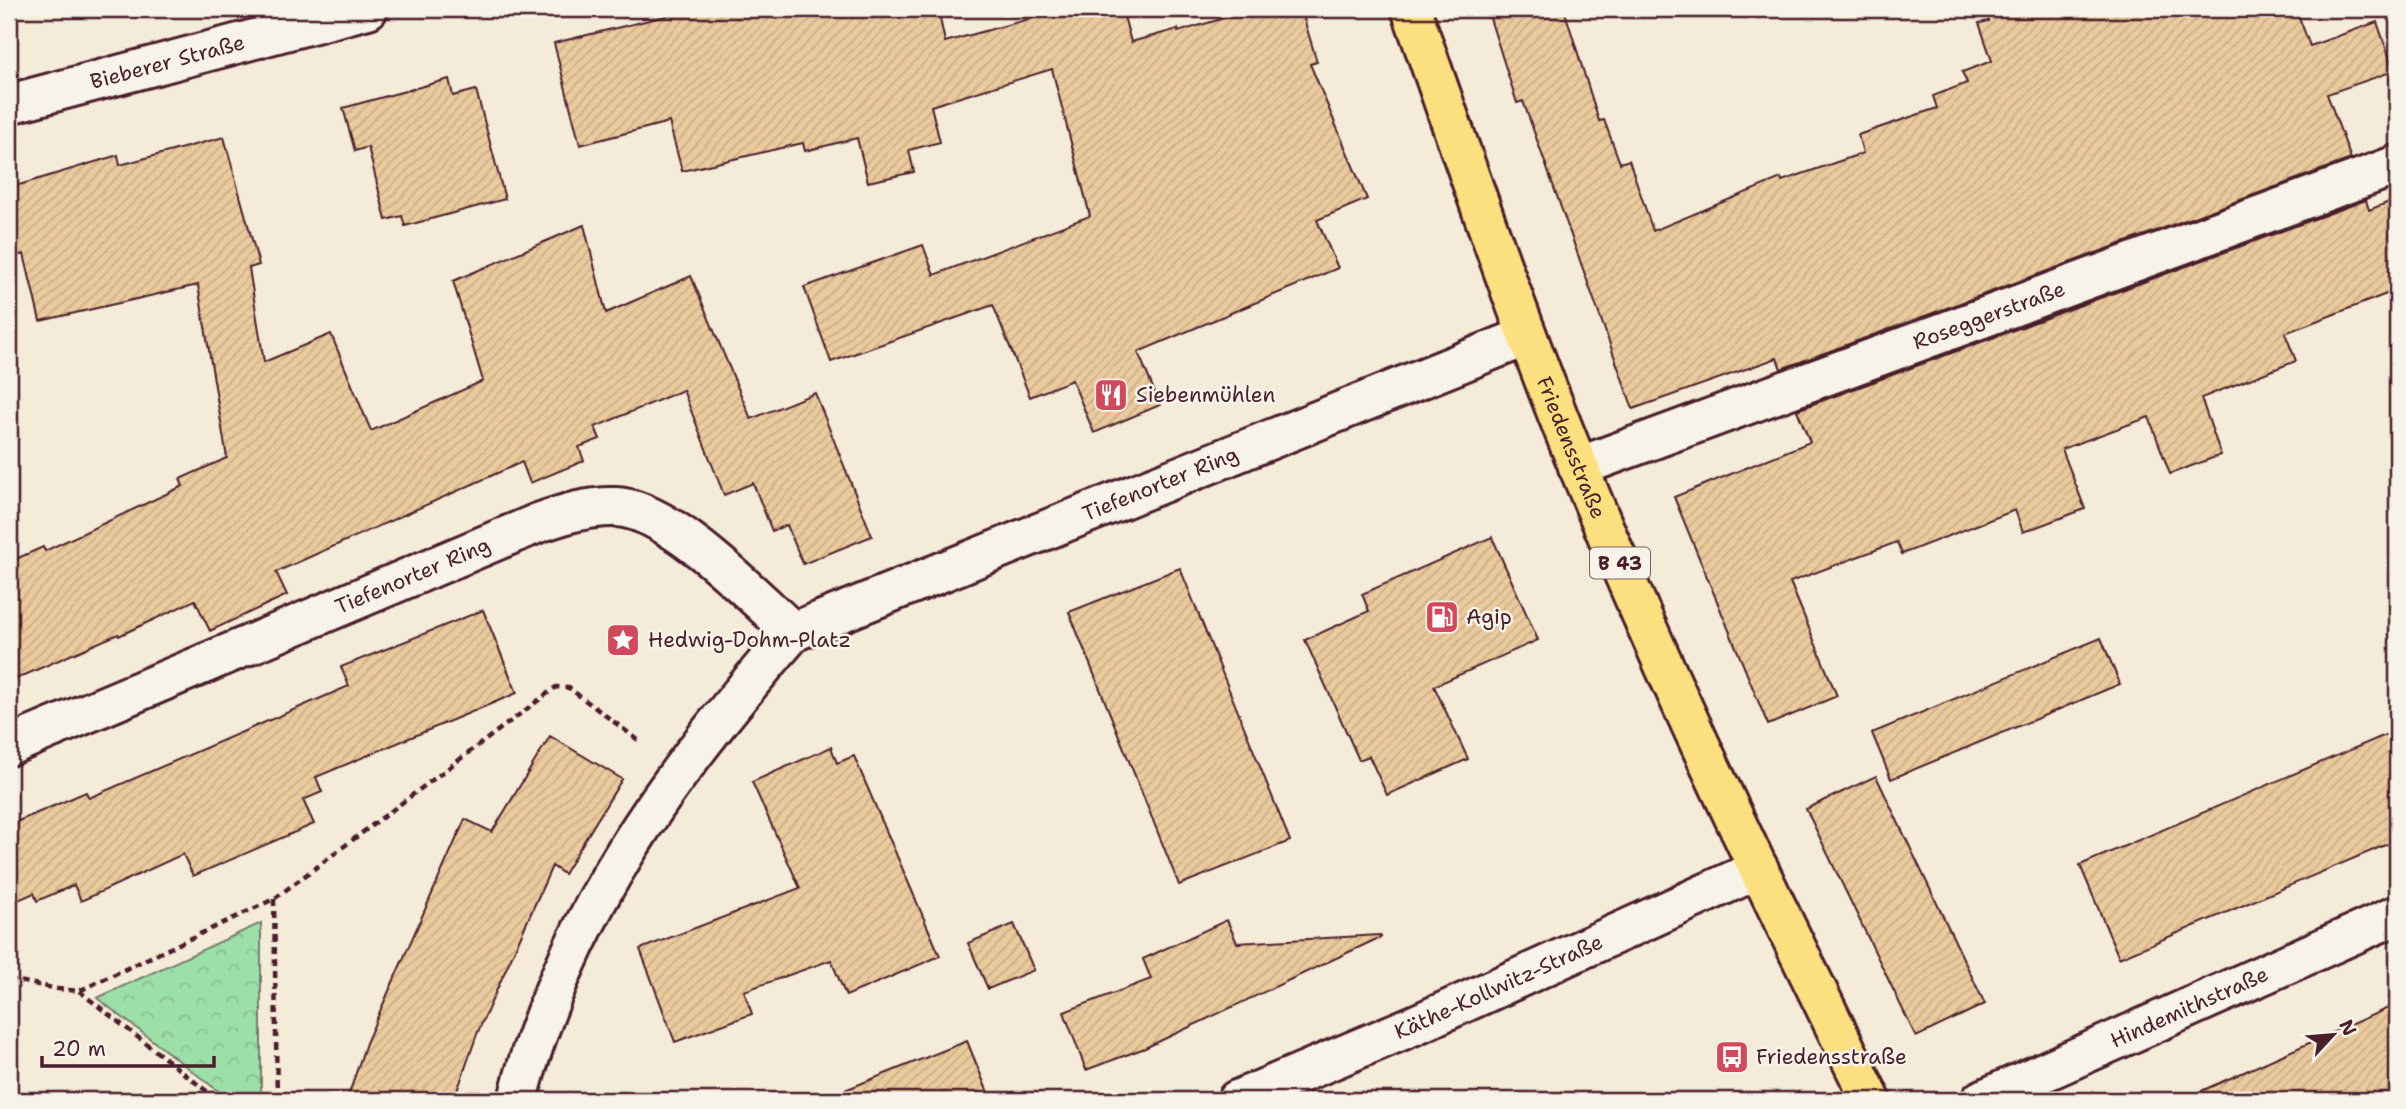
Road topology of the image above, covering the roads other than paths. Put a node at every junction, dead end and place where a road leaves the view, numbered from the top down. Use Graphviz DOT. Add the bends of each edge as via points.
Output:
graph roads {
  1 [pos="368,9"];
  2 [pos="1411,9"];
  3 [pos="9,104"];
  4 [pos="2397,165"];
  5 [pos="1527,336"];
  6 [pos="1578,467"];
  7 [pos="793,632"];
  8 [pos="9,746"];
  9 [pos="1759,869"];
  10 [pos="2397,915"];
  11 [pos="518,1100"];
  12 [pos="1237,1100"];
  13 [pos="1871,1100"];
  14 [pos="1981,1100"];
  1 -- 3 [label="street, Bieberer Straße"];
  2 -- 5 [label="main road, Friedensstraße / B 43"];
  4 -- 6 [label="street, Roseggerstraße"];
  5 -- 6 [label="main road, Friedensstraße / B 43"];
  5 -- 7 [label="street, Tiefenorter Ring"];
  6 -- 9 [label="main road, Friedensstraße / B 43" via="1672,685"];
  7 -- 8 [label="street, Tiefenorter Ring" via="697,546 663,522 618,507 580,509"];
  7 -- 11 [label="street, Tiefenorter Ring" via="679,771 628,846 569,955"];
  9 -- 12 [label="street, Käthe-Kollwitz-Straße" via="1418,1024"];
  9 -- 13 [label="main road, Friedensstraße / B 43"];
  10 -- 14 [label="street, Hindemithstraße"];
}
